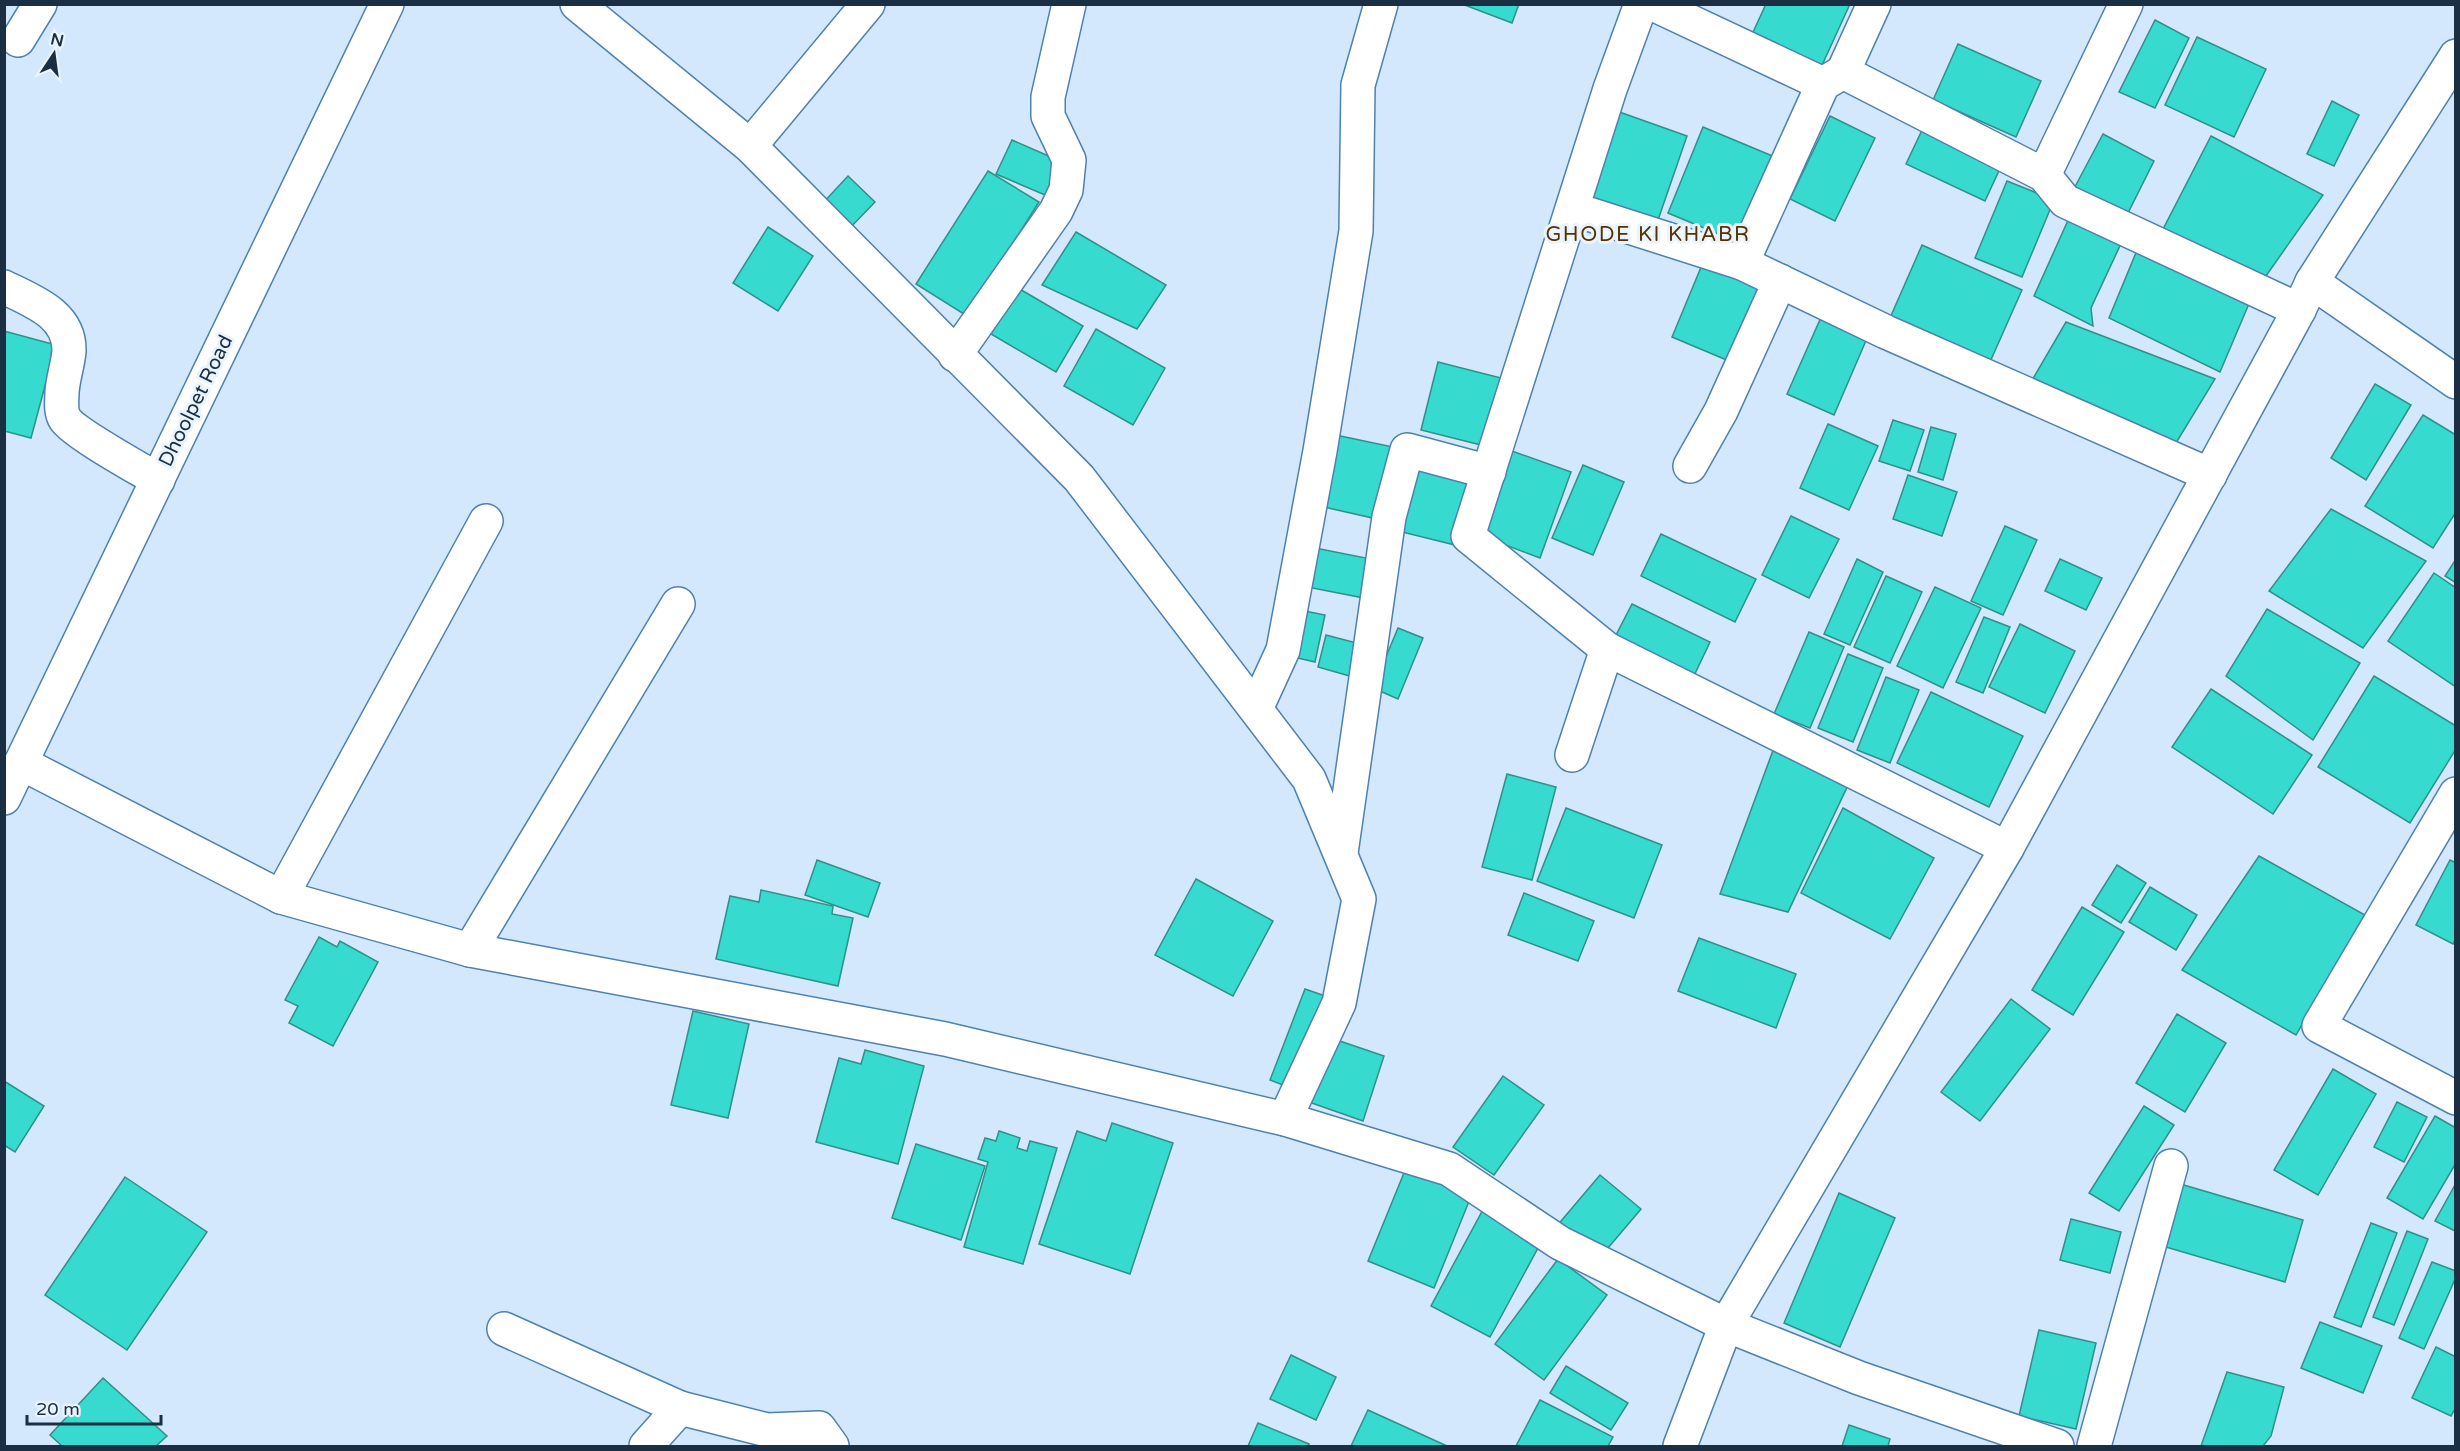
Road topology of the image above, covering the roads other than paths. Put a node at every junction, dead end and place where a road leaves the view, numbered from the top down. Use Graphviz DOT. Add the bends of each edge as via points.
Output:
graph roads {
  1 [pos="40,4"];
  2 [pos="387,4"];
  3 [pos="577,4"];
  4 [pos="868,4"];
  5 [pos="1069,4"];
  6 [pos="1382,4"];
  7 [pos="1641,4"];
  8 [pos="1653,4"];
  9 [pos="1874,4"];
  10 [pos="2126,4"];
  11 [pos="18,40"];
  12 [pos="2456,56"];
  13 [pos="1833,78"];
  14 [pos="750,146"];
  15 [pos="2044,175"];
  16 [pos="1573,209"];
  17 [pos="1742,263"];
  18 [pos="1780,281"];
  19 [pos="4,287"];
  20 [pos="2305,296"];
  21 [pos="955,355"];
  22 [pos="2456,382"];
  23 [pos="1690,466"];
  24 [pos="1489,472"];
  25 [pos="2210,475"];
  26 [pos="158,480"];
  27 [pos="486,521"];
  28 [pos="678,604"];
  29 [pos="1607,649"];
  30 [pos="1256,709"];
  31 [pos="1572,756"];
  32 [pos="13,760"];
  33 [pos="2456,794"];
  34 [pos="4,798"];
  35 [pos="2007,848"];
  36 [pos="1341,853"];
  37 [pos="282,897"];
  38 [pos="470,950"];
  39 [pos="2456,1098"];
  40 [pos="1285,1119"];
  41 [pos="2171,1166"];
  42 [pos="1726,1325"];
  43 [pos="504,1329"];
  44 [pos="680,1408"];
  45 [pos="646,1446"];
  46 [pos="832,1446"];
  47 [pos="1680,1446"];
  48 [pos="2057,1446"];
  49 [pos="2094,1446"];
  1 -- 11 [label="street"];
  2 -- 26 [label="street, Dhoolpet Road"];
  3 -- 14 [label="street"];
  4 -- 14 [label="street"];
  5 -- 21 [label="street" via="1048,97 1048,116 1069,160 1066,190 1056,211"];
  6 -- 30 [label="street" via="1358,85 1356,231 1320,451 1283,650"];
  7 -- 16 [label="street"];
  8 -- 13 [label="street"];
  9 -- 13 [label="street"];
  10 -- 15 [label="street"];
  12 -- 20 [label="street"];
  13 -- 15 [label="street"];
  13 -- 17 [label="street"];
  14 -- 21 [label="street"];
  15 -- 20 [label="street" via="2065,201"];
  16 -- 17 [label="street"];
  16 -- 24 [label="street"];
  17 -- 18 [label="street"];
  18 -- 23 [label="street" via="1721,411"];
  18 -- 25 [label="street"];
  19 -- 26 [label="street" via="59,319 67,333 69,351 61,405 65,419"];
  20 -- 22 [label="street"];
  20 -- 25 [label="street"];
  21 -- 30 [label="street" via="1079,478"];
  24 -- 29 [label="street" via="1468,536"];
  24 -- 36 [label="street" via="1407,450 1389,517"];
  25 -- 35 [label="street"];
  26 -- 32 [label="street, Dhoolpet Road"];
  27 -- 37 [label="street"];
  28 -- 38 [label="street"];
  29 -- 31 [label="street"];
  29 -- 35 [label="street"];
  30 -- 36 [label="street" via="1310,779"];
  32 -- 34 [label="street, Dhoolpet Road"];
  32 -- 37 [label="street"];
  33 -- 39 [label="street" via="2319,1026"];
  35 -- 42 [label="street"];
  36 -- 40 [label="street" via="1359,899 1339,1003"];
  37 -- 38 [label="street"];
  38 -- 40 [label="street" via="945,1039"];
  40 -- 42 [label="street" via="1449,1168 1560,1243"];
  41 -- 49 [label="street"];
  42 -- 47 [label="street"];
  42 -- 48 [label="street" via="1859,1378"];
  43 -- 44 [label="street"];
  44 -- 45 [label="street"];
  44 -- 46 [label="street" via="767,1430 819,1428"];
}
